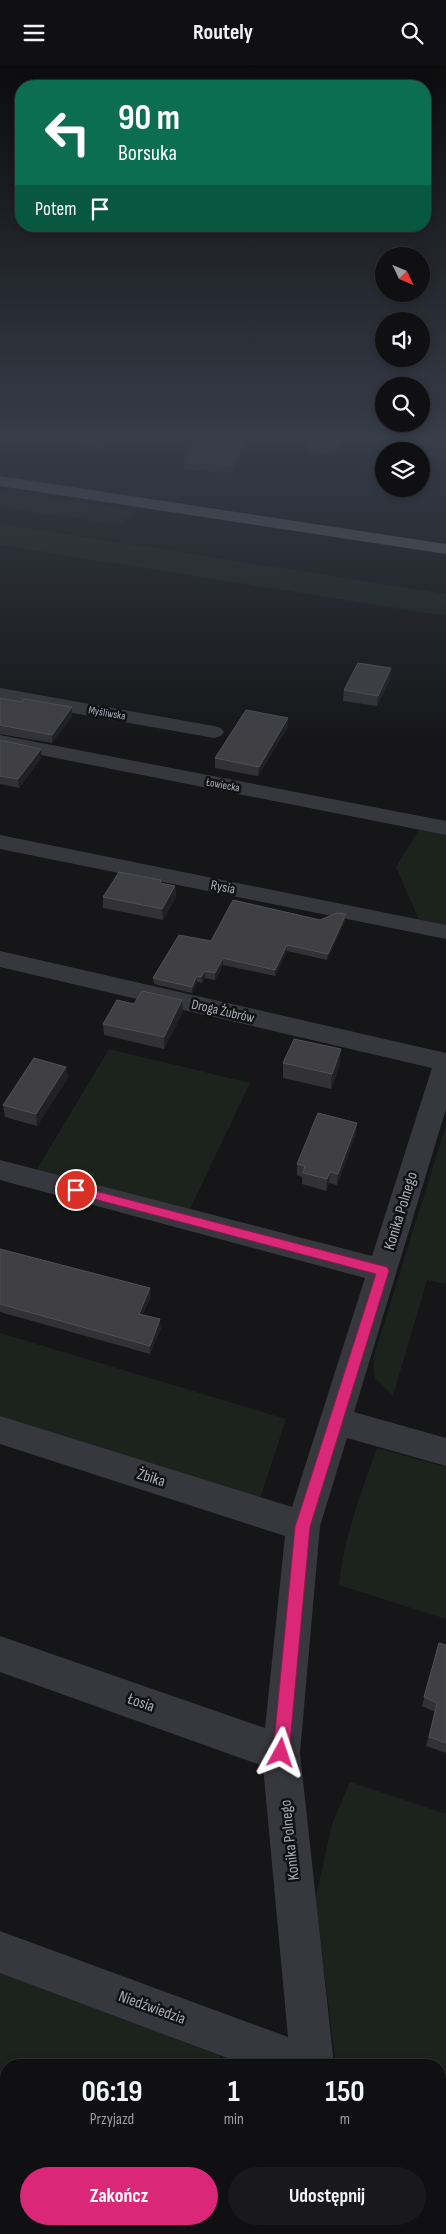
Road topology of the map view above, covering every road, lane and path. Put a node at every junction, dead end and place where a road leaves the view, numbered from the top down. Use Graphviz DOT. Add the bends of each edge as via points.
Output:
graph roads {
  1 [pos="381,539"];
  2 [pos="446,549"];
  3 [pos="0,694"];
  4 [pos="214,732"];
  5 [pos="0,741"];
  6 [pos="446,828"];
  7 [pos="0,842"];
  8 [pos="446,932"];
  9 [pos="0,959"];
  10 [pos="446,1062"];
  11 [pos="446,1066"];
  12 [pos="0,1170"];
  13 [pos="383,1271"];
  14 [pos="336,1421"];
  15 [pos="0,1430"];
  16 [pos="446,1452"];
  17 [pos="302,1527"];
  18 [pos="0,1654"];
  19 [pos="281,1753"];
  20 [pos="0,1952"];
  21 [pos="288,2059"];
  22 [pos="311,2059"];
  1 -- 2 [label="main road"];
  3 -- 4 [label="street, Myśliwska"];
  5 -- 6 [label="street, Łowiecka"];
  7 -- 8 [label="street, Rysia"];
  9 -- 10 [label="street, Droga Żubrów"];
  11 -- 13 [label="street, Konika Polnego"];
  12 -- 13 [label="street"];
  13 -- 14 [label="street, Konika Polnego"];
  14 -- 16 [label="street"];
  14 -- 17 [label="street, Konika Polnego"];
  15 -- 17 [label="street, Żbika"];
  17 -- 19 [label="street, Konika Polnego"];
  18 -- 19 [label="street, Łosia"];
  19 -- 22 [label="street, Konika Polnego"];
  20 -- 21 [label="street, Niedźwiedzia"];
}
